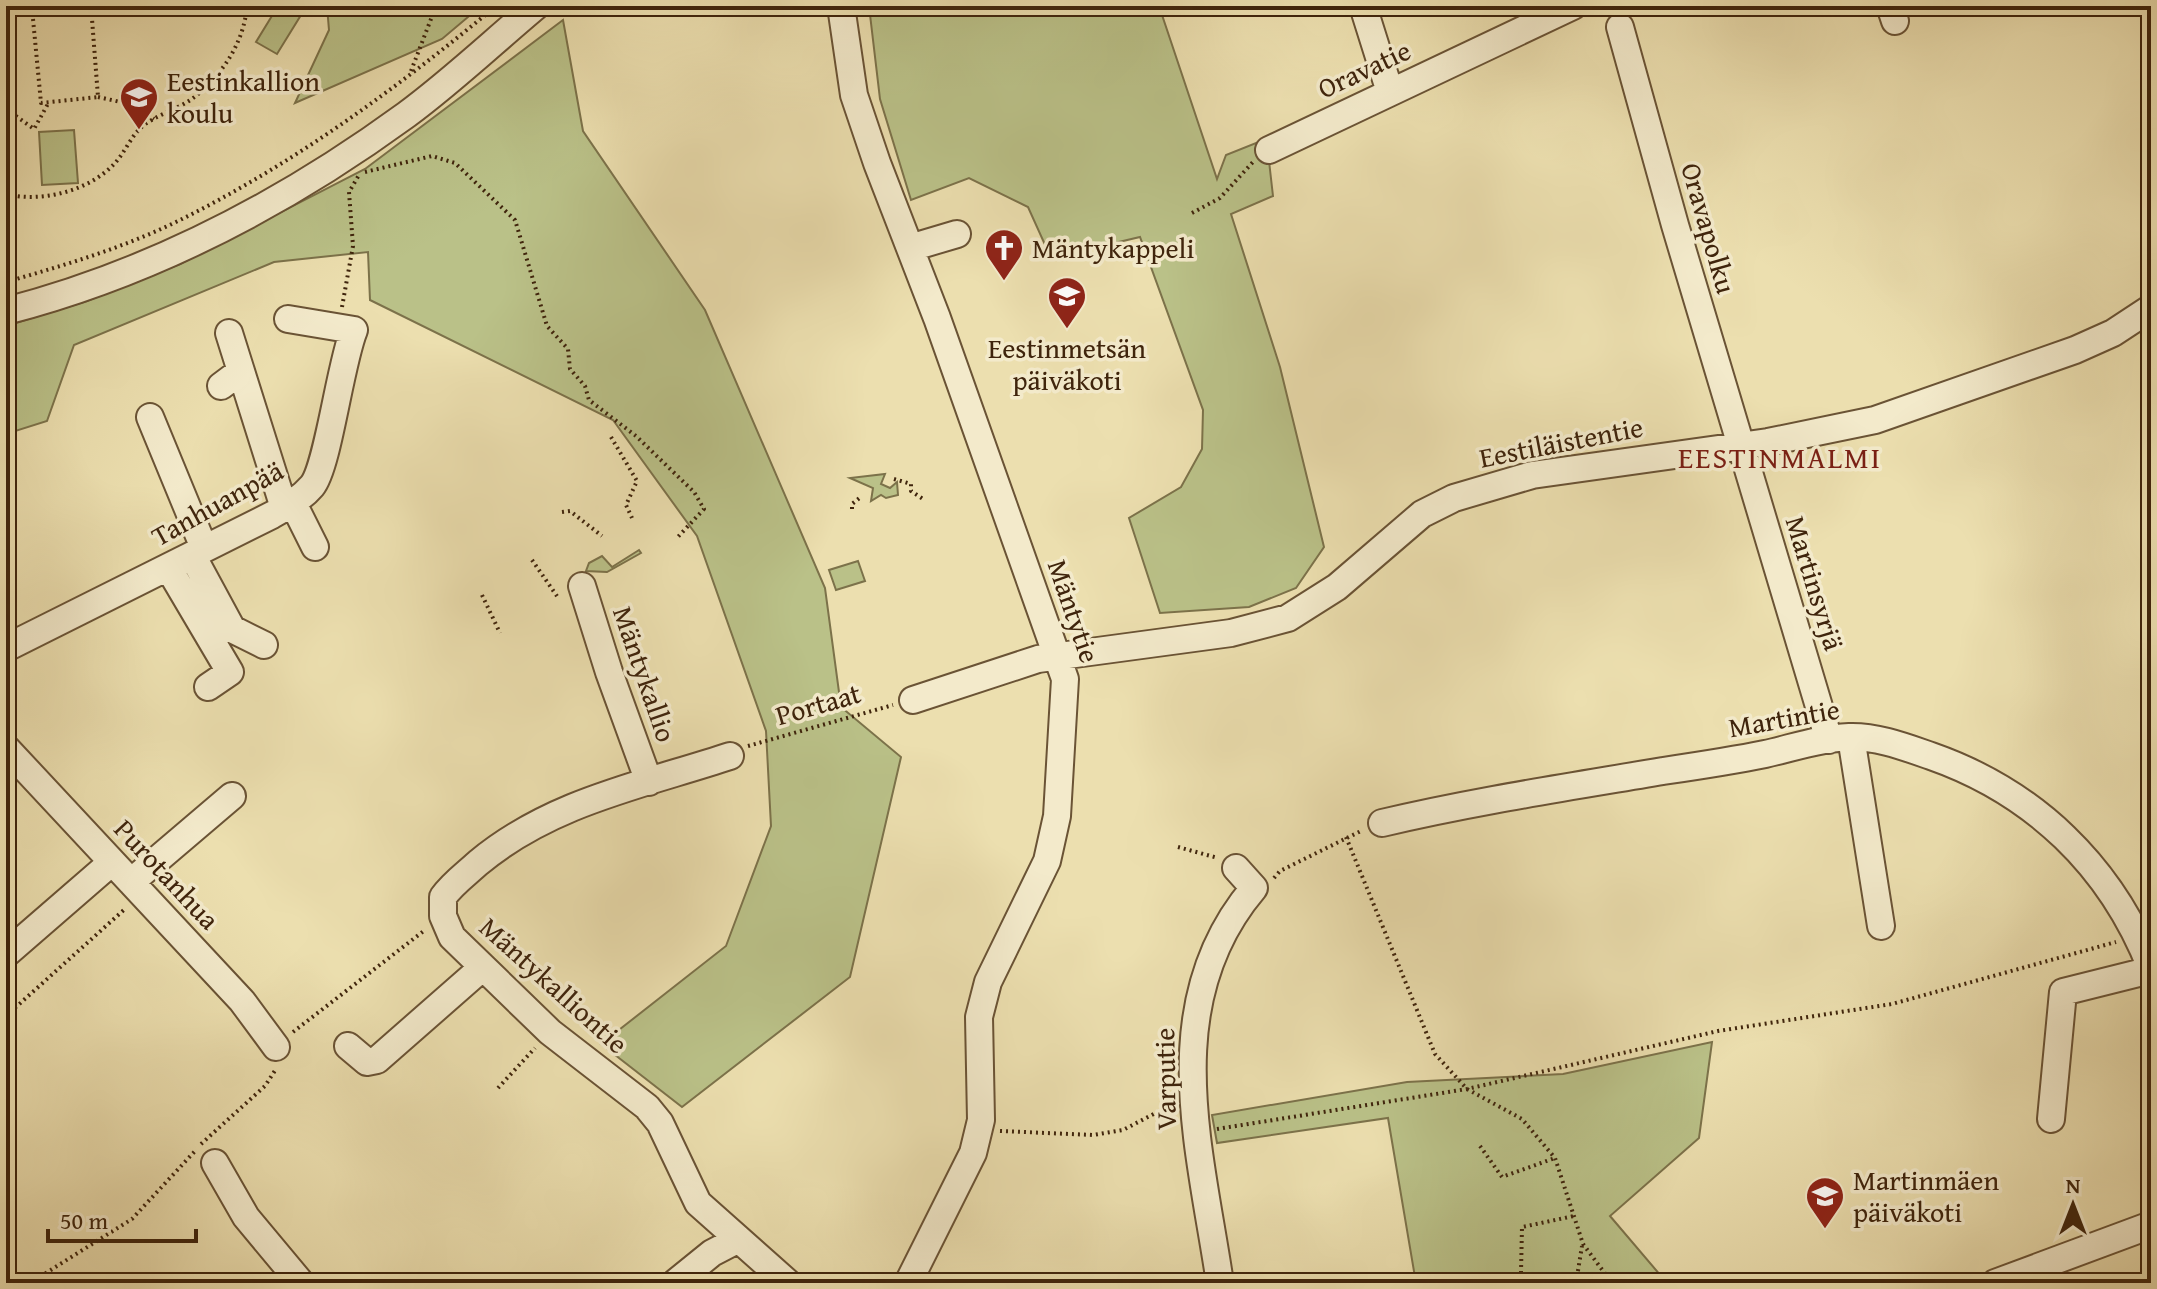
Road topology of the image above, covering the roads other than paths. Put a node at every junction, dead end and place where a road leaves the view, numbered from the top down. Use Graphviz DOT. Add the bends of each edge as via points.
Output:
graph roads {
  1 [pos="536,6"];
  2 [pos="841,6"];
  3 [pos="1363,6"];
  4 [pos="1573,6"];
  5 [pos="1620,27"];
  6 [pos="1390,92"];
  7 [pos="1269,150"];
  8 [pos="957,234"];
  9 [pos="910,248"];
  10 [pos="2151,308"];
  11 [pos="6,311"];
  12 [pos="312,314"];
  13 [pos="229,333"];
  14 [pos="150,417"];
  15 [pos="1739,445"];
  16 [pos="259,487"];
  17 [pos="283,509"];
  18 [pos="315,547"];
  19 [pos="198,551"];
  20 [pos="168,567"];
  21 [pos="571,592"];
  22 [pos="264,645"];
  23 [pos="6,648"];
  24 [pos="1058,655"];
  25 [pos="208,687"];
  26 [pos="913,700"];
  27 [pos="1840,738"];
  28 [pos="6,748"];
  29 [pos="738,751"];
  30 [pos="649,782"];
  31 [pos="232,796"];
  32 [pos="1382,823"];
  33 [pos="112,862"];
  34 [pos="1236,868"];
  35 [pos="137,889"];
  36 [pos="1881,926"];
  37 [pos="6,954"];
  38 [pos="483,967"];
  39 [pos="2147,970"];
  40 [pos="348,1046"];
  41 [pos="276,1047"];
  42 [pos="2051,1119"];
  43 [pos="215,1163"];
  44 [pos="2151,1225"];
  45 [pos="737,1240"];
  46 [pos="301,1283"];
  47 [pos="675,1283"];
  48 [pos="788,1283"];
  49 [pos="908,1283"];
  50 [pos="1220,1283"];
  51 [pos="1995,1283"];
  1 -- 11 [label="street" via="408,113 275,202 123,275"];
  2 -- 9 [label="street, Mäntytie" via="854,95"];
  3 -- 6 [label="street"];
  4 -- 6 [label="street, Oravatie"];
  5 -- 15 [label="street, Oravapolku"];
  6 -- 7 [label="street, Oravatie"];
  8 -- 9 [label="street"];
  9 -- 24 [label="street, Mäntytie"];
  10 -- 15 [label="street, Eestiläistentie" via="2075,350 1875,420"];
  12 -- 17 [label="street, Tanhuanpää" via="354,330 318,474 314,484"];
  13 -- 17 [label="street" via="231,379"];
  14 -- 19 [label="street"];
  15 -- 24 [label="street, Eestiläistentie" via="1532,475 1478,490 1422,514 1337,587 1288,618 1231,633"];
  15 -- 27 [label="street, Martinsyrjä"];
  16 -- 17 [label="street"];
  17 -- 18 [label="street"];
  17 -- 19 [label="street, Tanhuanpää"];
  19 -- 20 [label="street, Tanhuanpää"];
  19 -- 22 [label="street" via="232,629"];
  20 -- 23 [label="street, Tanhuanpää"];
  20 -- 25 [label="street" via="230,672"];
  21 -- 30 [label="street, Mäntykallio" via="609,672"];
  24 -- 26 [label="street, Eestiläistentie"];
  24 -- 49 [label="street, Mäntytie" via="1065,679 1062,772 1047,861 988,982 981,1009 981,1120 973,1153"];
  27 -- 32 [label="street, Martintie" via="1471,802"];
  27 -- 36 [label="street, Martinsyrjä"];
  27 -- 39 [label="street, Martintie" via="1898,745 1953,764 2031,806 2083,854 2135,932"];
  28 -- 33 [label="street, Purotanhua"];
  29 -- 30 [label="street, Mäntykalliontie"];
  30 -- 38 [label="street, Mäntykalliontie" via="573,805 518,832 446,892 443,916 452,937"];
  31 -- 35 [label="street"];
  33 -- 35 [label="street, Purotanhua"];
  33 -- 37 [label="street"];
  34 -- 50 [label="street, Varputie" via="1254,888 1228,918 1196,1005 1196,1132"];
  35 -- 41 [label="street, Purotanhua" via="253,1014"];
  38 -- 40 [label="street" via="377,1060 367,1062"];
  38 -- 45 [label="street, Mäntykalliontie" via="550,1032 647,1107 698,1203"];
  39 -- 42 [label="street" via="2063,992"];
  43 -- 46 [label="street" via="246,1217"];
  44 -- 51 [label="street"];
  45 -- 47 [label="street"];
  45 -- 48 [label="street, Mäntykalliontie"];
}
